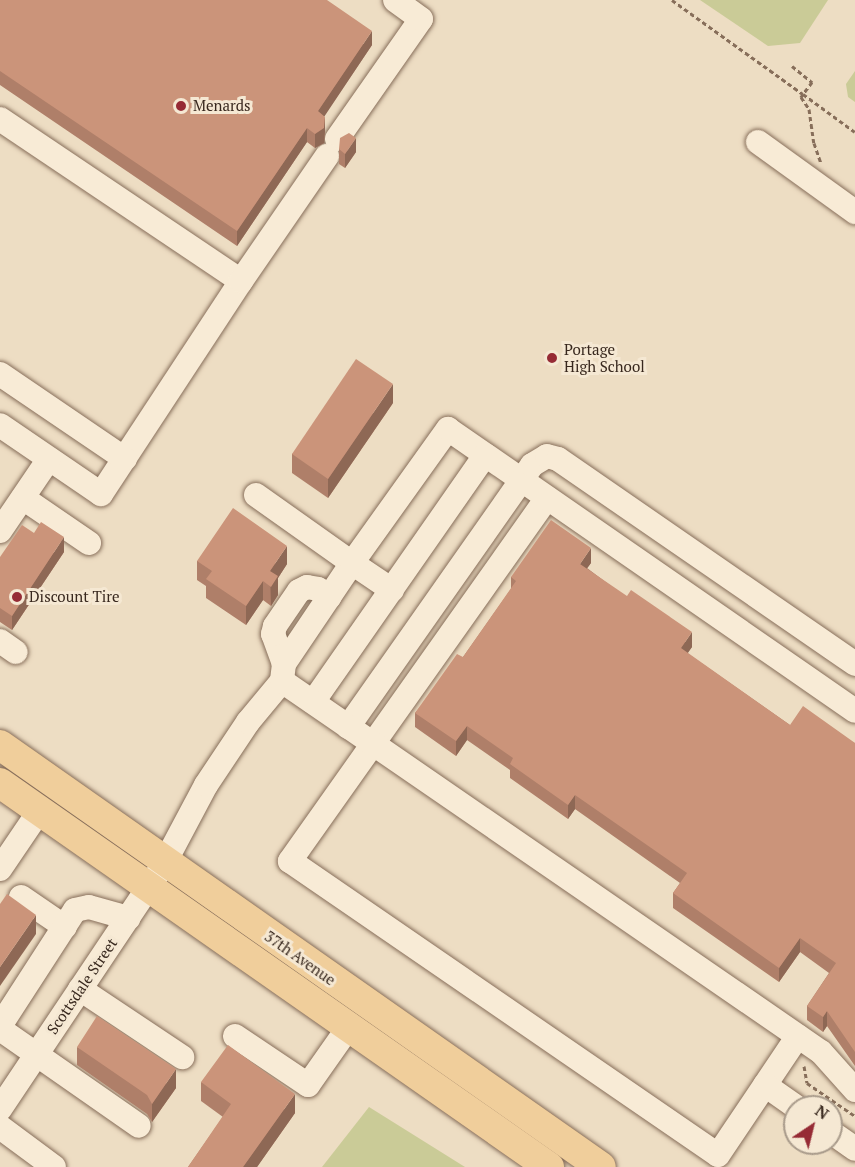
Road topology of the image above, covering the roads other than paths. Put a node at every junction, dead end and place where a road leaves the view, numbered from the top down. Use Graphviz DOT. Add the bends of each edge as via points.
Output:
graph roads {
  1 [pos="395,0"];
  2 [pos="0,118"];
  3 [pos="758,142"];
  4 [pos="855,212"];
  5 [pos="241,281"];
  6 [pos="0,374"];
  7 [pos="0,425"];
  8 [pos="486,455"];
  9 [pos="49,459"];
  10 [pos="125,459"];
  11 [pos="521,480"];
  12 [pos="256,495"];
  13 [pos="23,498"];
  14 [pos="547,498"];
  15 [pos="0,531"];
  16 [pos="89,543"];
  17 [pos="352,563"];
  18 [pos="392,590"];
  19 [pos="855,664"];
  20 [pos="283,673"];
  21 [pos="314,702"];
  22 [pos="855,711"];
  23 [pos="348,727"];
  24 [pos="372,743"];
  25 [pos="0,745"];
  26 [pos="0,784"];
  27 [pos="40,810"];
  28 [pos="164,864"];
  29 [pos="0,869"];
  30 [pos="147,889"];
  31 [pos="21,897"];
  32 [pos="128,918"];
  33 [pos="65,927"];
  34 [pos="80,990"];
  35 [pos="0,1028"];
  36 [pos="348,1028"];
  37 [pos="235,1036"];
  38 [pos="792,1044"];
  39 [pos="37,1054"];
  40 [pos="182,1057"];
  41 [pos="765,1085"];
  42 [pos="855,1090"];
  43 [pos="783,1098"];
  44 [pos="0,1109"];
  45 [pos="0,1126"];
  46 [pos="139,1126"];
  47 [pos="540,1164"];
  48 [pos="54,1167"];
  49 [pos="601,1167"];
  1 -- 5 [label="street" via="421,19"];
  2 -- 5 [label="street"];
  3 -- 4 [label="street"];
  5 -- 10 [label="street"];
  6 -- 10 [label="street"];
  7 -- 9 [label="street"];
  8 -- 11 [label="street"];
  8 -- 17 [label="street, Scottsdale Street" via="448,429"];
  8 -- 18 [label="street"];
  9 -- 10 [label="street" via="101,494"];
  9 -- 13 [label="street"];
  11 -- 14 [label="street"];
  11 -- 19 [label="street" via="537,460 547,456 558,459"];
  11 -- 23 [label="street"];
  12 -- 17 [label="street"];
  13 -- 15 [label="street"];
  13 -- 16 [label="street"];
  14 -- 22 [label="street"];
  14 -- 24 [label="street"];
  17 -- 18 [label="street"];
  17 -- 20 [label="street, Scottsdale Street"];
  18 -- 21 [label="street"];
  20 -- 21 [label="street"];
  20 -- 28 [label="street, Scottsdale Street" via="206,785"];
  21 -- 23 [label="street"];
  23 -- 24 [label="street"];
  24 -- 38 [label="street"];
  24 -- 41 [label="street" via="290,861 718,1155"];
  25 -- 28 [label="main road, 37th Avenue"];
  26 -- 27 [label="main road, 37th Avenue"];
  27 -- 29 [label="street"];
  27 -- 30 [label="main road, 37th Avenue"];
  28 -- 30 [label="street, Scottsdale Street"];
  28 -- 49 [label="main road, 37th Avenue"];
  30 -- 32 [label="street, Scottsdale Street"];
  30 -- 36 [label="main road, 37th Avenue"];
  31 -- 33 [label="street"];
  32 -- 33 [label="street" via="89,907 75,910"];
  32 -- 34 [label="street, Scottsdale Street"];
  33 -- 35 [label="street"];
  34 -- 39 [label="street, Scottsdale Street"];
  34 -- 40 [label="street"];
  35 -- 39 [label="street"];
  36 -- 37 [label="street" via="308,1085"];
  36 -- 47 [label="main road, 37th Avenue"];
  38 -- 41 [label="street"];
  38 -- 42 [label="street" via="826,1056"];
  39 -- 44 [label="street, Scottsdale Street"];
  39 -- 46 [label="street"];
  41 -- 43 [label="street"];
  45 -- 48 [label="street"];
}
